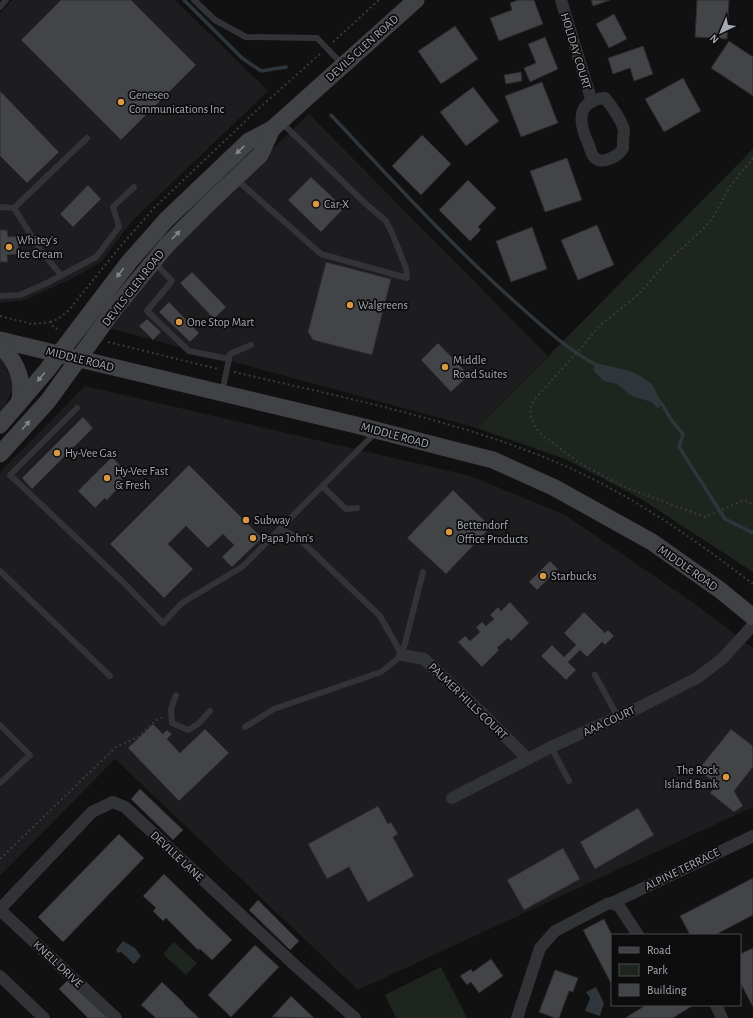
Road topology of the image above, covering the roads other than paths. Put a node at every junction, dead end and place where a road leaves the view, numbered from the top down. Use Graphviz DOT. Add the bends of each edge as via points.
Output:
graph roads {
  1 [pos="6,0"];
  2 [pos="194,0"];
  3 [pos="416,0"];
  4 [pos="561,0"];
  5 [pos="0,6"];
  6 [pos="343,65"];
  7 [pos="592,102"];
  8 [pos="276,125"];
  9 [pos="87,138"];
  10 [pos="235,178"];
  11 [pos="134,187"];
  12 [pos="0,207"];
  13 [pos="14,208"];
  14 [pos="147,255"];
  15 [pos="61,275"];
  16 [pos="0,296"];
  17 [pos="0,340"];
  18 [pos="0,344"];
  19 [pos="251,345"];
  20 [pos="59,354"];
  21 [pos="79,359"];
  22 [pos="229,359"];
  23 [pos="222,393"];
  24 [pos="19,403"];
  25 [pos="77,408"];
  26 [pos="0,424"];
  27 [pos="377,430"];
  28 [pos="0,454"];
  29 [pos="322,486"];
  30 [pos="357,508"];
  31 [pos="280,529"];
  32 [pos="0,571"];
  33 [pos="423,572"];
  34 [pos="753,617"];
  35 [pos="753,625"];
  36 [pos="402,655"];
  37 [pos="595,675"];
  38 [pos="110,676"];
  39 [pos="176,695"];
  40 [pos="210,711"];
  41 [pos="618,717"];
  42 [pos="0,725"];
  43 [pos="245,727"];
  44 [pos="551,747"];
  45 [pos="528,759"];
  46 [pos="570,781"];
  47 [pos="0,783"];
  48 [pos="452,798"];
  49 [pos="753,836"];
  50 [pos="612,903"];
  51 [pos="0,910"];
  52 [pos="637,934"];
  53 [pos="0,976"];
  54 [pos="716,1006"];
  55 [pos="44,1018"];
  56 [pos="116,1018"];
  57 [pos="355,1018"];
  58 [pos="517,1018"];
  59 [pos="722,1018"];
  1 -- 5 [label="lane"];
  2 -- 6 [label="lane" via="216,20 246,37 318,38"];
  3 -- 6 [label="main road, DEVILS GLEN ROAD"];
  4 -- 7 [label="street, HOLIDAY COURT"];
  6 -- 8 [label="main road, DEVILS GLEN ROAD"];
  7 -- 7 [label="street, HOLIDAY COURT" via="580,116 582,131 594,158 610,159 623,148 624,130 605,98"];
  8 -- 10 [label="main road, DEVILS GLEN ROAD" via="260,155"];
  8 -- 10 [label="lane" via="386,221 406,268 407,278 321,254"];
  8 -- 14 [label="main road, DEVILS GLEN ROAD, one-way" via="249,141 188,198"];
  9 -- 13 [label="lane"];
  14 -- 10 [label="main road, DEVILS GLEN ROAD, one-way" via="187,224"];
  11 -- 15 [label="lane" via="113,207 119,228 96,257"];
  12 -- 13 [label="lane"];
  13 -- 15 [label="lane" via="41,251"];
  14 -- 20 [label="main road, DEVILS GLEN ROAD, one-way" via="113,283"];
  14 -- 21 [label="main road, DEVILS GLEN ROAD" via="115,308"];
  14 -- 22 [label="lane" via="172,282 147,311 189,351"];
  15 -- 16 [label="lane" via="20,295"];
  17 -- 20 [label="main road, MIDDLE ROAD"];
  18 -- 24 [label="main road" via="16,366 21,378"];
  19 -- 22 [label="lane" via="230,354"];
  20 -- 21 [label="main road, MIDDLE ROAD"];
  20 -- 24 [label="main road, DEVILS GLEN ROAD, one-way"];
  21 -- 23 [label="main road, MIDDLE ROAD"];
  28 -- 21 [label="main road, DEVILS GLEN ROAD, one-way" via="48,401"];
  22 -- 23 [label="lane"];
  23 -- 27 [label="main road, MIDDLE ROAD"];
  24 -- 26 [label="main road, DEVILS GLEN ROAD"];
  25 -- 31 [label="lane" via="10,475 163,623 182,603 242,567"];
  27 -- 29 [label="lane"];
  27 -- 34 [label="main road, MIDDLE ROAD" via="493,460 555,488 652,542 720,590"];
  29 -- 30 [label="lane" via="346,508"];
  29 -- 31 [label="lane"];
  31 -- 36 [label="lane" via="296,537 380,616"];
  32 -- 38 [label="lane"];
  33 -- 36 [label="lane"];
  35 -- 41 [label="street, AAA COURT" via="722,659 697,678"];
  36 -- 43 [label="lane" via="381,672 274,708"];
  36 -- 45 [label="street, PALMER HILLS COURT" via="424,659"];
  37 -- 41 [label="lane"];
  39 -- 40 [label="lane" via="171,708 172,722 188,730"];
  41 -- 44 [label="street, AAA COURT"];
  42 -- 47 [label="lane" via="30,755"];
  44 -- 45 [label="street, AAA COURT"];
  44 -- 46 [label="lane"];
  45 -- 48 [label="street, AAA COURT"];
  49 -- 50 [label="street, ALPINE TERRACE"];
  50 -- 52 [label="street" via="619,906"];
  50 -- 58 [label="street, ALPINE TERRACE" via="555,931 540,948"];
  51 -- 56 [label="street, KNELL DRIVE"];
  51 -- 57 [label="street, DEVILLE LANE" via="92,812 113,802 125,807"];
  53 -- 55 [label="street"];
  54 -- 59 [label="street"];
}
